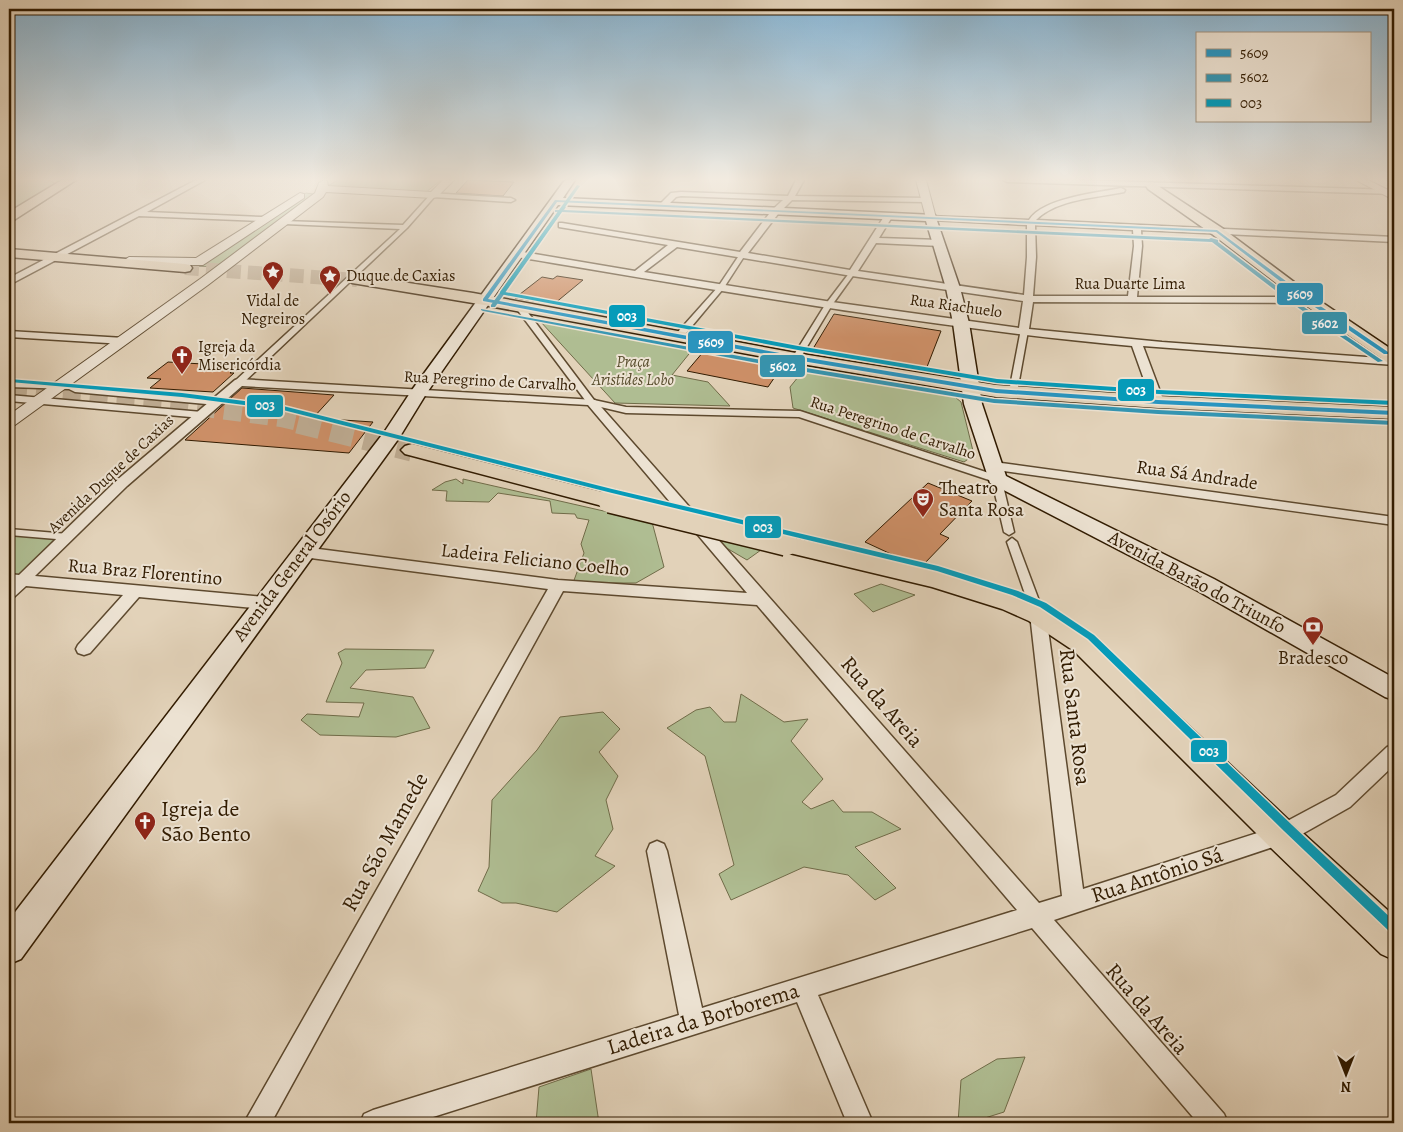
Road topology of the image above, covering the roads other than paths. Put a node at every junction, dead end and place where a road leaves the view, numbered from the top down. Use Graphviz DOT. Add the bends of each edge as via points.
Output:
graph roads {
  1 [pos="102,233"];
  2 [pos="242,233"];
  3 [pos="270,233"];
  4 [pos="399,233"];
  5 [pos="533,233"];
  6 [pos="609,233"];
  7 [pos="759,233"];
  8 [pos="878,233"];
  9 [pos="936,233"];
  10 [pos="1032,233"];
  11 [pos="1137,233"];
  12 [pos="1218,233"];
  13 [pos="1238,233"];
  14 [pos="1394,239"];
  15 [pos="873,240"];
  16 [pos="940,243"];
  17 [pos="675,244"];
  18 [pos="9,253"];
  19 [pos="517,254"];
  20 [pos="742,255"];
  21 [pos="56,257"];
  22 [pos="189,265"];
  23 [pos="852,272"];
  24 [pos="636,274"];
  25 [pos="357,280"];
  26 [pos="9,282"];
  27 [pos="721,288"];
  28 [pos="953,288"];
  29 [pos="1029,299"];
  30 [pos="1132,299"];
  31 [pos="485,300"];
  32 [pos="1308,300"];
  33 [pos="829,305"];
  34 [pos="520,308"];
  35 [pos="961,323"];
  36 [pos="1024,331"];
  37 [pos="9,334"];
  38 [pos="679,336"];
  39 [pos="124,341"];
  40 [pos="1136,342"];
  41 [pos="1392,357"];
  42 [pos="796,358"];
  43 [pos="239,382"];
  44 [pos="9,384"];
  45 [pos="969,387"];
  46 [pos="67,389"];
  47 [pos="38,391"];
  48 [pos="1013,392"];
  49 [pos="418,394"];
  50 [pos="136,395"];
  51 [pos="9,398"];
  52 [pos="217,402"];
  53 [pos="591,402"];
  54 [pos="1158,402"];
  55 [pos="120,407"];
  56 [pos="1394,412"];
  57 [pos="202,415"];
  58 [pos="9,422"];
  59 [pos="412,450"];
  60 [pos="996,472"];
  61 [pos="1394,521"];
  62 [pos="9,532"];
  63 [pos="68,536"];
  64 [pos="302,552"];
  65 [pos="16,580"];
  66 [pos="558,585"];
  67 [pos="135,591"];
  68 [pos="9,593"];
  69 [pos="763,600"];
  70 [pos="264,603"];
  71 [pos="1024,608"];
  72 [pos="84,648"];
  73 [pos="1394,690"];
  74 [pos="1394,753"];
  75 [pos="1280,834"];
  76 [pos="657,851"];
  77 [pos="1074,902"];
  78 [pos="1034,916"];
  79 [pos="1394,941"];
  80 [pos="9,947"];
  81 [pos="803,988"];
  82 [pos="693,1022"];
  83 [pos="257,1123"];
  84 [pos="373,1123"];
  85 [pos="860,1123"];
  86 [pos="1215,1123"];
  1 -- 21 [label="street"];
  2 -- 22 [label="street" via="201,261"];
  3 -- 39 [label="street"];
  4 -- 43 [label="street, Avenida Duque de Caxias"];
  5 -- 19 [label="main road, Avenida General Osório"];
  6 -- 17 [label="street, Rua Duarte Lima"];
  7 -- 20 [label="street"];
  8 -- 15 [label="street"];
  9 -- 16 [label="main road"];
  10 -- 29 [label="street"];
  11 -- 30 [label="street"];
  12 -- 32 [label="main road"];
  13 -- 14 [label="street"];
  15 -- 16 [label="street"];
  15 -- 23 [label="street"];
  16 -- 28 [label="main road"];
  17 -- 20 [label="street, Rua Duarte Lima"];
  17 -- 24 [label="street"];
  18 -- 21 [label="main road"];
  19 -- 24 [label="street, Rua Riachuelo"];
  19 -- 31 [label="main road, Avenida General Osório"];
  20 -- 23 [label="street, Rua Duarte Lima"];
  20 -- 27 [label="street"];
  21 -- 22 [label="main road"];
  21 -- 26 [label="street"];
  23 -- 28 [label="street, Rua Duarte Lima"];
  23 -- 33 [label="street"];
  24 -- 27 [label="street, Rua Riachuelo"];
  25 -- 31 [label="main road"];
  27 -- 33 [label="street, Rua Riachuelo"];
  27 -- 38 [label="street"];
  28 -- 29 [label="street, Rua Duarte Lima"];
  28 -- 35 [label="main road"];
  29 -- 30 [label="street, Rua Duarte Lima"];
  29 -- 36 [label="street"];
  30 -- 32 [label="street, Rua Duarte Lima"];
  31 -- 34 [label="main road"];
  31 -- 49 [label="main road, Avenida General Osório"];
  32 -- 41 [label="main road"];
  33 -- 35 [label="street, Rua Riachuelo"];
  33 -- 42 [label="street"];
  34 -- 38 [label="main road"];
  34 -- 53 [label="street, Rua da Areia"];
  35 -- 36 [label="street, Rua Riachuelo"];
  35 -- 45 [label="main road"];
  36 -- 40 [label="street, Rua Riachuelo"];
  36 -- 48 [label="street"];
  37 -- 39 [label="street"];
  38 -- 42 [label="main road"];
  39 -- 46 [label="street"];
  40 -- 41 [label="street, Rua Riachuelo"];
  40 -- 54 [label="street"];
  42 -- 45 [label="main road"];
  43 -- 49 [label="street, Rua Peregrino de Carvalho"];
  43 -- 52 [label="street, Avenida Duque de Caxias"];
  44 -- 47 [label="street"];
  45 -- 48 [label="main road"];
  45 -- 60 [label="main road"];
  46 -- 47 [label="street"];
  46 -- 50 [label="street"];
  47 -- 51 [label="street"];
  47 -- 55 [label="street"];
  47 -- 58 [label="street"];
  48 -- 54 [label="main road"];
  49 -- 53 [label="street, Rua Peregrino de Carvalho"];
  49 -- 64 [label="main road, Avenida General Osório" via="392,434"];
  50 -- 52 [label="street"];
  50 -- 55 [label="street"];
  52 -- 57 [label="street, Avenida Duque de Caxias"];
  53 -- 60 [label="street, Rua Peregrino de Carvalho" via="626,410 800,414"];
  53 -- 69 [label="street, Rua da Areia"];
  54 -- 56 [label="main road"];
  55 -- 57 [label="street"];
  57 -- 63 [label="street, Avenida Duque de Caxias" via="122,483"];
  59 -- 71 [label="main road, bridge" via="936,579"];
  60 -- 61 [label="street, Rua Sá Andrade"];
  60 -- 71 [label="street, Rua Santa Rosa"];
  60 -- 73 [label="main road, Avenida Barão do Triunfo" via="1206,584"];
  62 -- 63 [label="street"];
  63 -- 65 [label="street, Avenida Duque de Caxias"];
  64 -- 66 [label="street, Ladeira Feliciano Coelho"];
  64 -- 70 [label="main road, Avenida General Osório"];
  65 -- 67 [label="street, Rua Braz Florentino"];
  65 -- 68 [label="street, Avenida Duque de Caxias"];
  66 -- 69 [label="street, Ladeira Feliciano Coelho"];
  66 -- 83 [label="street, Rua São Mamede"];
  67 -- 70 [label="street, Rua Braz Florentino"];
  67 -- 72 [label="street"];
  69 -- 78 [label="street, Rua da Areia"];
  70 -- 80 [label="main road, Avenida General Osório"];
  71 -- 75 [label="main road" via="1084,644"];
  71 -- 77 [label="street, Rua Santa Rosa"];
  74 -- 75 [label="street, Rua Antônio Sá" via="1342,801"];
  75 -- 77 [label="street, Rua Antônio Sá"];
  75 -- 79 [label="main road"];
  76 -- 82 [label="street"];
  77 -- 78 [label="street, Rua Antônio Sá"];
  78 -- 81 [label="street, Ladeira da Borborema"];
  78 -- 86 [label="street, Rua da Areia"];
  81 -- 82 [label="street, Ladeira da Borborema"];
  81 -- 85 [label="street"];
  82 -- 84 [label="street, Ladeira da Borborema"];
}
